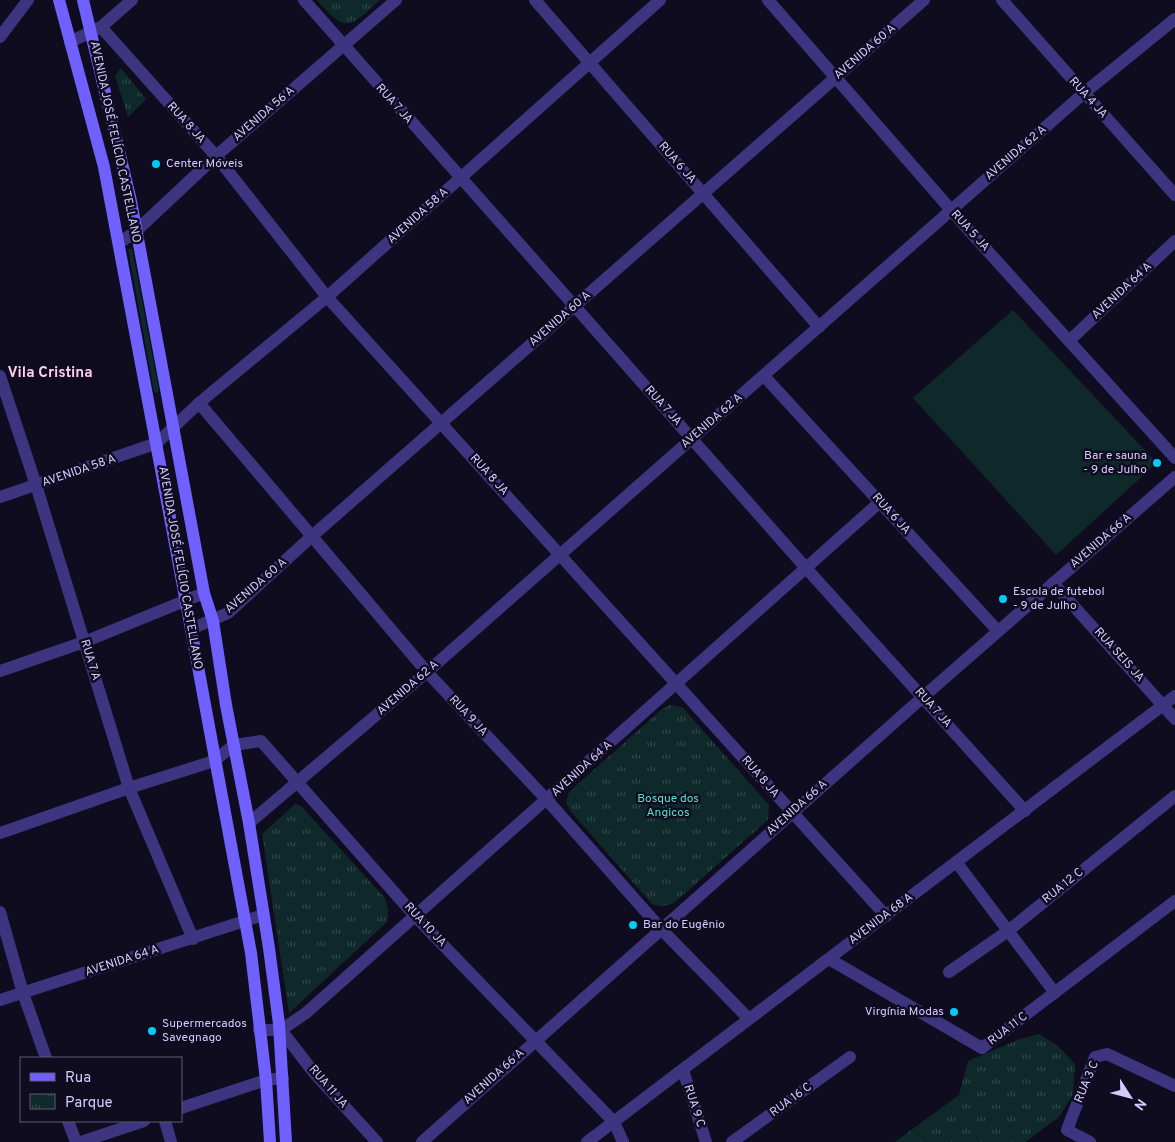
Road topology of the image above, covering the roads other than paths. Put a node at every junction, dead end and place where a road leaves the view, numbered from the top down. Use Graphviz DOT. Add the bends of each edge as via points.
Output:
graph roads {
  1 [pos="28,0"];
  2 [pos="59,0"];
  3 [pos="83,0"];
  4 [pos="132,0"];
  5 [pos="304,0"];
  6 [pos="396,0"];
  7 [pos="535,0"];
  8 [pos="660,0"];
  9 [pos="768,0"];
  10 [pos="924,0"];
  11 [pos="1002,0"];
  12 [pos="1175,18"];
  13 [pos="96,30"];
  14 [pos="0,37"];
  15 [pos="70,42"];
  16 [pos="343,46"];
  17 [pos="590,63"];
  18 [pos="836,77"];
  19 [pos="1084,93"];
  20 [pos="216,156"];
  21 [pos="460,178"];
  22 [pos="703,193"];
  23 [pos="1175,195"];
  24 [pos="951,210"];
  25 [pos="135,232"];
  26 [pos="1175,240"];
  27 [pos="118,243"];
  28 [pos="327,297"];
  29 [pos="574,306"];
  30 [pos="819,327"];
  31 [pos="1069,341"];
  32 [pos="0,376"];
  33 [pos="764,376"];
  34 [pos="199,403"];
  35 [pos="441,423"];
  36 [pos="173,427"];
  37 [pos="692,439"];
  38 [pos="157,443"];
  39 [pos="1175,458"];
  40 [pos="1175,477"];
  41 [pos="36,485"];
  42 [pos="0,497"];
  43 [pos="880,502"];
  44 [pos="311,537"];
  45 [pos="561,554"];
  46 [pos="806,568"];
  47 [pos="1053,583"];
  48 [pos="204,593"];
  49 [pos="184,601"];
  50 [pos="213,621"];
  51 [pos="191,629"];
  52 [pos="998,631"];
  53 [pos="84,642"];
  54 [pos="0,671"];
  55 [pos="427,672"];
  56 [pos="678,683"];
  57 [pos="1175,696"];
  58 [pos="923,697"];
  59 [pos="1164,704"];
  60 [pos="1175,719"];
  61 [pos="234,745"];
  62 [pos="214,761"];
  63 [pos="298,783"];
  64 [pos="128,788"];
  65 [pos="1175,796"];
  66 [pos="547,800"];
  67 [pos="1025,811"];
  68 [pos="792,813"];
  69 [pos="250,823"];
  70 [pos="0,834"];
  71 [pos="957,863"];
  72 [pos="1175,901"];
  73 [pos="0,912"];
  74 [pos="263,915"];
  75 [pos="416,916"];
  76 [pos="886,916"];
  77 [pos="245,922"];
  78 [pos="662,930"];
  79 [pos="1008,930"];
  80 [pos="193,939"];
  81 [pos="829,959"];
  82 [pos="949,972"];
  83 [pos="23,993"];
  84 [pos="1055,994"];
  85 [pos="0,1000"];
  86 [pos="749,1020"];
  87 [pos="259,1030"];
  88 [pos="281,1030"];
  89 [pos="537,1040"];
  90 [pos="46,1057"];
  91 [pos="850,1057"];
  92 [pos="683,1070"];
  93 [pos="283,1078"];
  94 [pos="266,1080"];
  95 [pos="1175,1086"];
  96 [pos="182,1108"];
  97 [pos="68,1122"];
  98 [pos="141,1122"];
  99 [pos="165,1122"];
  100 [pos="614,1122"];
  101 [pos="76,1142"];
  102 [pos="81,1142"];
  103 [pos="171,1142"];
  104 [pos="270,1142"];
  105 [pos="286,1142"];
  106 [pos="377,1142"];
  107 [pos="422,1142"];
  108 [pos="587,1142"];
  109 [pos="623,1142"];
  110 [pos="706,1142"];
  111 [pos="732,1142"];
  112 [pos="1090,1142"];
  1 -- 14 [label="street"];
  2 -- 15 [label="main road, AVENIDA JOSÉ FELÍCIO CASTELLANO"];
  3 -- 13 [label="main road, AVENIDA JOSÉ FELÍCIO CASTELLANO"];
  4 -- 13 [label="street"];
  5 -- 16 [label="street, RUA 7 JA"];
  6 -- 16 [label="street, AVENIDA 56 A"];
  7 -- 17 [label="street, RUA 6 JA"];
  8 -- 17 [label="street, AVENIDA 58 A"];
  9 -- 18 [label="street, RUA 5 JA"];
  10 -- 18 [label="street, AVENIDA 60 A"];
  11 -- 19 [label="street, RUA 4 JA"];
  12 -- 19 [label="street, AVENIDA 62 A"];
  13 -- 15 [label="street"];
  13 -- 20 [label="street, RUA 8 JA"];
  13 -- 25 [label="main road, AVENIDA JOSÉ FELÍCIO CASTELLANO"];
  15 -- 27 [label="main road, AVENIDA JOSÉ FELÍCIO CASTELLANO" via="104,167"];
  16 -- 20 [label="street, AVENIDA 56 A"];
  16 -- 21 [label="street, RUA 7 JA"];
  17 -- 21 [label="street, AVENIDA 58 A"];
  17 -- 22 [label="street, RUA 6 JA"];
  18 -- 22 [label="street, AVENIDA 60 A"];
  18 -- 24 [label="street, RUA 5 JA"];
  19 -- 23 [label="street, RUA 4 JA"];
  19 -- 24 [label="street, AVENIDA 62 A"];
  20 -- 25 [label="street, AVENIDA 56 A"];
  20 -- 28 [label="street, RUA 8 JA"];
  21 -- 28 [label="street, AVENIDA 58 A"];
  21 -- 29 [label="street, RUA 7 JA"];
  22 -- 29 [label="street, AVENIDA 60 A"];
  22 -- 30 [label="street, RUA 6 JA"];
  24 -- 30 [label="street, AVENIDA 62 A"];
  24 -- 31 [label="street, RUA 5 JA"];
  25 -- 27 [label="street, AVENIDA 56 A"];
  25 -- 36 [label="main road, AVENIDA JOSÉ FELÍCIO CASTELLANO"];
  26 -- 31 [label="street, AVENIDA 64 A"];
  27 -- 38 [label="main road, AVENIDA JOSÉ FELÍCIO CASTELLANO"];
  28 -- 34 [label="street, AVENIDA 58 A"];
  28 -- 35 [label="street, RUA 8 JA"];
  29 -- 35 [label="street, AVENIDA 60 A"];
  29 -- 37 [label="street, RUA 7 JA"];
  30 -- 33 [label="street, AVENIDA 62 A"];
  31 -- 39 [label="street, RUA 5 JA"];
  32 -- 41 [label="street, RUA 7 A"];
  33 -- 37 [label="street, AVENIDA 62 A"];
  33 -- 43 [label="street, RUA 6 JA"];
  34 -- 36 [label="street, AVENIDA 58 A"];
  34 -- 44 [label="street, RUA 9 JA"];
  35 -- 44 [label="street, AVENIDA 60 A"];
  35 -- 45 [label="street, RUA 8 JA"];
  36 -- 38 [label="street, AVENIDA 58 A"];
  36 -- 48 [label="main road, AVENIDA JOSÉ FELÍCIO CASTELLANO"];
  37 -- 45 [label="street, AVENIDA 62 A"];
  37 -- 46 [label="street, RUA 7 JA"];
  38 -- 41 [label="street, AVENIDA 58 A"];
  38 -- 49 [label="main road, AVENIDA JOSÉ FELÍCIO CASTELLANO"];
  40 -- 47 [label="street, AVENIDA 66 A"];
  41 -- 42 [label="street, AVENIDA 58 A"];
  41 -- 53 [label="street, RUA 7 A"];
  43 -- 46 [label="street, AVENIDA 64 A"];
  43 -- 52 [label="street, RUA 6 JA"];
  44 -- 50 [label="street, AVENIDA 60 A" via="228,613"];
  44 -- 55 [label="street, RUA 9 JA"];
  45 -- 55 [label="street, AVENIDA 62 A"];
  45 -- 56 [label="street, RUA 8 JA"];
  46 -- 56 [label="street, AVENIDA 64 A"];
  46 -- 58 [label="street, RUA 7 JA"];
  47 -- 52 [label="street, AVENIDA 66 A"];
  47 -- 59 [label="street, RUA SEIS JA"];
  48 -- 49 [label="street"];
  48 -- 50 [label="main road, AVENIDA JOSÉ FELÍCIO CASTELLANO"];
  49 -- 51 [label="main road, AVENIDA JOSÉ FELÍCIO CASTELLANO"];
  49 -- 53 [label="street"];
  50 -- 51 [label="street, AVENIDA 60 A"];
  50 -- 61 [label="main road, AVENIDA JOSÉ FELÍCIO CASTELLANO"];
  51 -- 62 [label="main road, AVENIDA JOSÉ FELÍCIO CASTELLANO"];
  52 -- 58 [label="street, AVENIDA 66 A"];
  53 -- 54 [label="street"];
  53 -- 64 [label="street, RUA 7 A"];
  55 -- 63 [label="street, AVENIDA 62 A"];
  55 -- 66 [label="street, RUA 9 JA"];
  56 -- 66 [label="street, AVENIDA 64 A"];
  56 -- 68 [label="street, RUA 8 JA"];
  57 -- 59 [label="street, AVENIDA 68 A"];
  58 -- 67 [label="street, RUA 7 JA"];
  58 -- 68 [label="street, AVENIDA 66 A"];
  59 -- 60 [label="street, RUA SEIS JA"];
  59 -- 67 [label="street, AVENIDA 68 A"];
  61 -- 62 [label="street"];
  61 -- 63 [label="street, RUA 10 JA" via="261,741"];
  61 -- 69 [label="main road, AVENIDA JOSÉ FELÍCIO CASTELLANO"];
  62 -- 64 [label="street"];
  62 -- 77 [label="main road, AVENIDA JOSÉ FELÍCIO CASTELLANO"];
  63 -- 69 [label="street, AVENIDA 62 A"];
  63 -- 75 [label="street, RUA 10 JA"];
  64 -- 70 [label="street"];
  64 -- 80 [label="street, RUA 7 A"];
  65 -- 79 [label="street, RUA 12 C"];
  66 -- 75 [label="street, AVENIDA 64 A"];
  66 -- 78 [label="street, RUA 9 JA"];
  67 -- 71 [label="street, AVENIDA 68 A"];
  68 -- 76 [label="street, RUA 8 JA"];
  68 -- 78 [label="street, AVENIDA 66 A"];
  69 -- 74 [label="main road, AVENIDA JOSÉ FELÍCIO CASTELLANO"];
  71 -- 76 [label="street, AVENIDA 68 A"];
  71 -- 79 [label="street"];
  72 -- 84 [label="street, RUA 11 C"];
  73 -- 83 [label="street"];
  74 -- 77 [label="street, AVENIDA 64 A"];
  74 -- 88 [label="main road, AVENIDA JOSÉ FELÍCIO CASTELLANO"];
  75 -- 88 [label="street, AVENIDA 64 A" via="306,1013"];
  75 -- 89 [label="street, RUA 10 JA"];
  76 -- 81 [label="street, AVENIDA 68 A"];
  77 -- 80 [label="street, AVENIDA 64 A"];
  77 -- 87 [label="main road, AVENIDA JOSÉ FELÍCIO CASTELLANO"];
  78 -- 86 [label="street, RUA 9 JA"];
  78 -- 89 [label="street, AVENIDA 66 A"];
  79 -- 82 [label="street, RUA 12 C"];
  79 -- 84 [label="street"];
  80 -- 83 [label="street, AVENIDA 64 A"];
  81 -- 84 [label="street, RUA 11 C" via="982,1048"];
  81 -- 86 [label="street, AVENIDA 68 A"];
  83 -- 85 [label="street, AVENIDA 64 A"];
  83 -- 90 [label="street"];
  86 -- 92 [label="street, AVENIDA 68 A"];
  87 -- 88 [label="street"];
  87 -- 94 [label="main road, AVENIDA JOSÉ FELÍCIO CASTELLANO"];
  88 -- 93 [label="main road, AVENIDA JOSÉ FELÍCIO CASTELLANO"];
  88 -- 106 [label="street, RUA 11 JA" via="315,1074"];
  89 -- 100 [label="street, RUA 10 JA"];
  89 -- 107 [label="street, AVENIDA 66 A"];
  91 -- 111 [label="street, RUA 16 C"];
  92 -- 100 [label="street, AVENIDA 68 A"];
  92 -- 110 [label="street, RUA 9 C"];
  93 -- 94 [label="street"];
  93 -- 105 [label="main road, AVENIDA JOSÉ FELÍCIO CASTELLANO"];
  94 -- 96 [label="street"];
  94 -- 104 [label="main road, AVENIDA JOSÉ FELÍCIO CASTELLANO"];
  95 -- 112 [label="street, RUA 3 C" via="1107,1054 1096,1057 1067,1130"];
  97 -- 101 [label="street"];
  98 -- 102 [label="street"];
  99 -- 103 [label="street"];
  100 -- 108 [label="street, AVENIDA 68 A"];
  100 -- 109 [label="street"];
}
